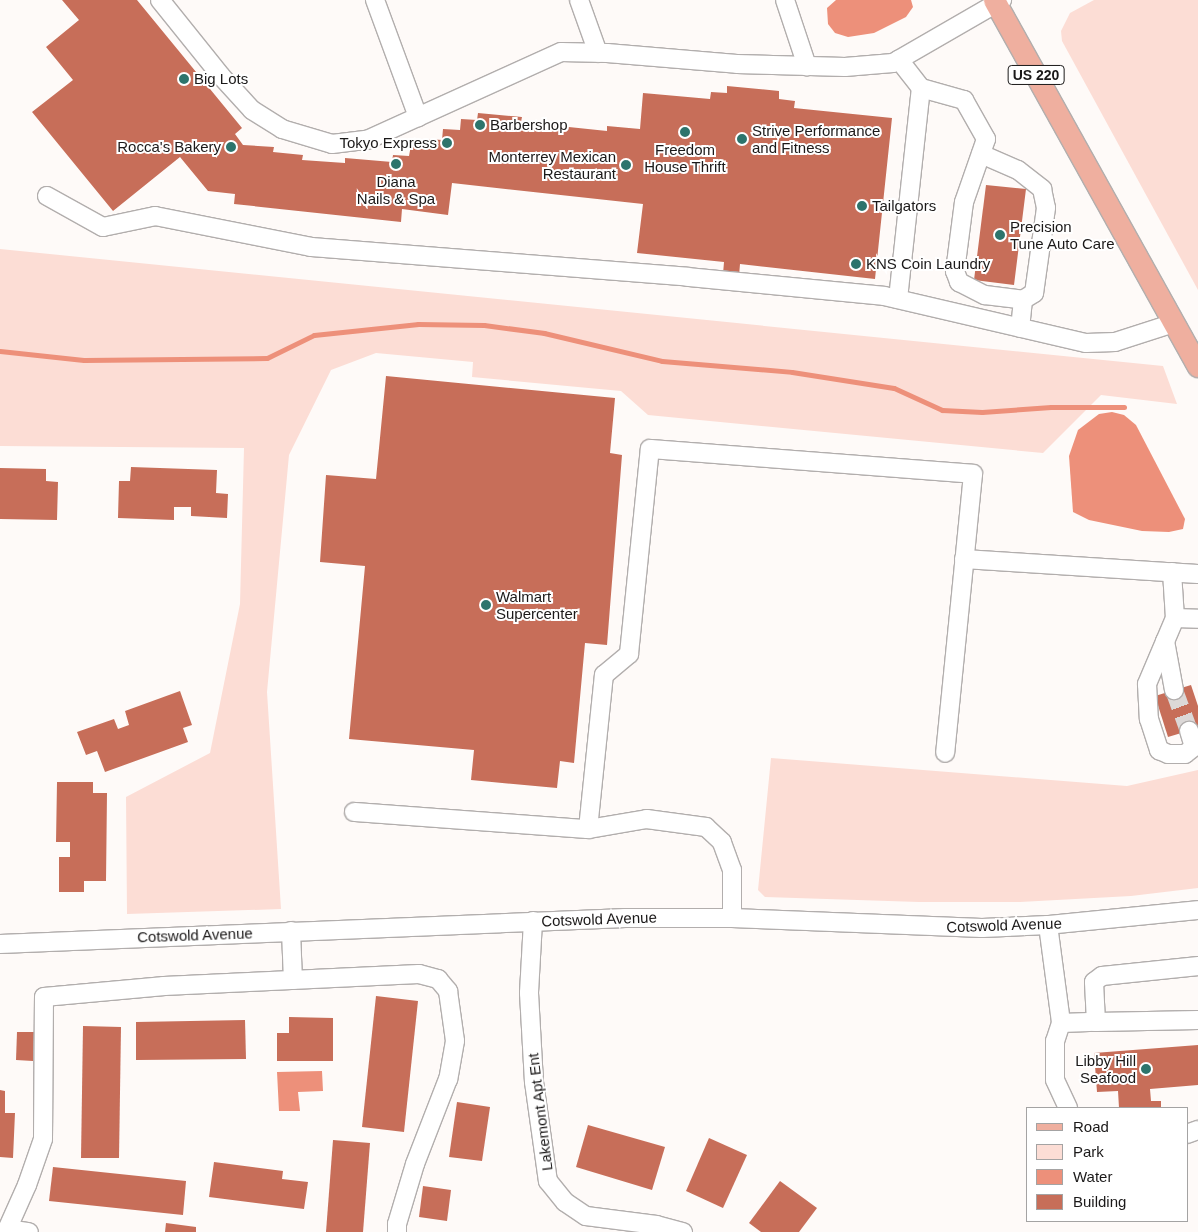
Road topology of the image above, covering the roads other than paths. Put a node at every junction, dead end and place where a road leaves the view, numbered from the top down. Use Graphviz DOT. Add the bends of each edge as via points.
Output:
graph roads {
  1 [pos="160,0"];
  2 [pos="375,0"];
  3 [pos="579,0"];
  4 [pos="785,0"];
  5 [pos="998,1"];
  6 [pos="598,53"];
  7 [pos="899,60"];
  8 [pos="807,66"];
  9 [pos="921,88"];
  10 [pos="418,117"];
  11 [pos="981,154"];
  12 [pos="47,196"];
  13 [pos="898,299"];
  14 [pos="1023,300"];
  15 [pos="1174,323"];
  16 [pos="1020,328"];
  17 [pos="1198,366"];
  18 [pos="964,559"];
  19 [pos="1172,572"];
  20 [pos="1198,574"];
  21 [pos="1175,618"];
  22 [pos="1198,619"];
  23 [pos="1165,641"];
  24 [pos="1174,690"];
  25 [pos="1189,731"];
  26 [pos="945,754"];
  27 [pos="354,812"];
  28 [pos="588,829"];
  29 [pos="1198,910"];
  30 [pos="732,918"];
  31 [pos="533,921"];
  32 [pos="1048,925"];
  33 [pos="291,931"];
  34 [pos="0,944"];
  35 [pos="1198,966"];
  36 [pos="293,980"];
  37 [pos="1198,1020"];
  38 [pos="1096,1022"];
  39 [pos="1061,1023"];
  40 [pos="1068,1107"];
  41 [pos="6,1230"];
  42 [pos="29,1232"];
  43 [pos="397,1232"];
  44 [pos="683,1232"];
  1 -- 10 [label="street" via="252,110 282,129 332,144 366,140"];
  2 -- 10 [label="street"];
  3 -- 6 [label="street"];
  4 -- 8 [label="street"];
  5 -- 7 [label="street"];
  5 -- 15 [label="main road, US 220"];
  6 -- 8 [label="street"];
  6 -- 10 [label="street" via="561,52"];
  7 -- 8 [label="street" via="893,64"];
  7 -- 9 [label="street"];
  9 -- 11 [label="street" via="964,100 986,139"];
  9 -- 13 [label="street"];
  11 -- 14 [label="street" via="1018,170 1042,189 1046,208 1034,294"];
  11 -- 14 [label="street" via="964,202 955,271 959,282 985,295"];
  12 -- 13 [label="street" via="103,227 155,216 311,247 688,277"];
  13 -- 16 [label="street"];
  14 -- 16 [label="street"];
  15 -- 16 [label="street" via="1115,342 1086,343"];
  15 -- 17 [label="main road, US 220"];
  18 -- 19 [label="street"];
  18 -- 26 [label="street"];
  18 -- 28 [label="street" via="973,474 650,449 629,654 604,675"];
  19 -- 20 [label="street"];
  19 -- 21 [label="street"];
  21 -- 22 [label="street"];
  21 -- 23 [label="street"];
  23 -- 24 [label="street"];
  23 -- 25 [label="street" via="1147,684 1149,719 1159,750 1168,754 1186,754 1194,747"];
  27 -- 28 [label="street"];
  28 -- 30 [label="street" via="647,819 706,827 722,842 732,870"];
  29 -- 32 [label="street, Cotswold Avenue"];
  30 -- 31 [label="street, Cotswold Avenue"];
  30 -- 32 [label="street, Cotswold Avenue" via="935,928"];
  31 -- 33 [label="street, Cotswold Avenue"];
  31 -- 44 [label="street, Lakemont Apt Ent" via="529,993 534,1082 548,1181 565,1202 586,1216"];
  32 -- 39 [label="street"];
  33 -- 34 [label="street, Cotswold Avenue"];
  33 -- 36 [label="street"];
  35 -- 38 [label="street" via="1102,976 1094,982"];
  36 -- 41 [label="street" via="164,986 44,997 43,1139 27,1185"];
  36 -- 43 [label="street" via="419,974 438,980 448,991 455,1041 448,1079 415,1164"];
  37 -- 38 [label="street"];
  38 -- 39 [label="street"];
  39 -- 40 [label="street" via="1055,1041 1055,1080"];
  41 -- 42 [label="street"];
}
